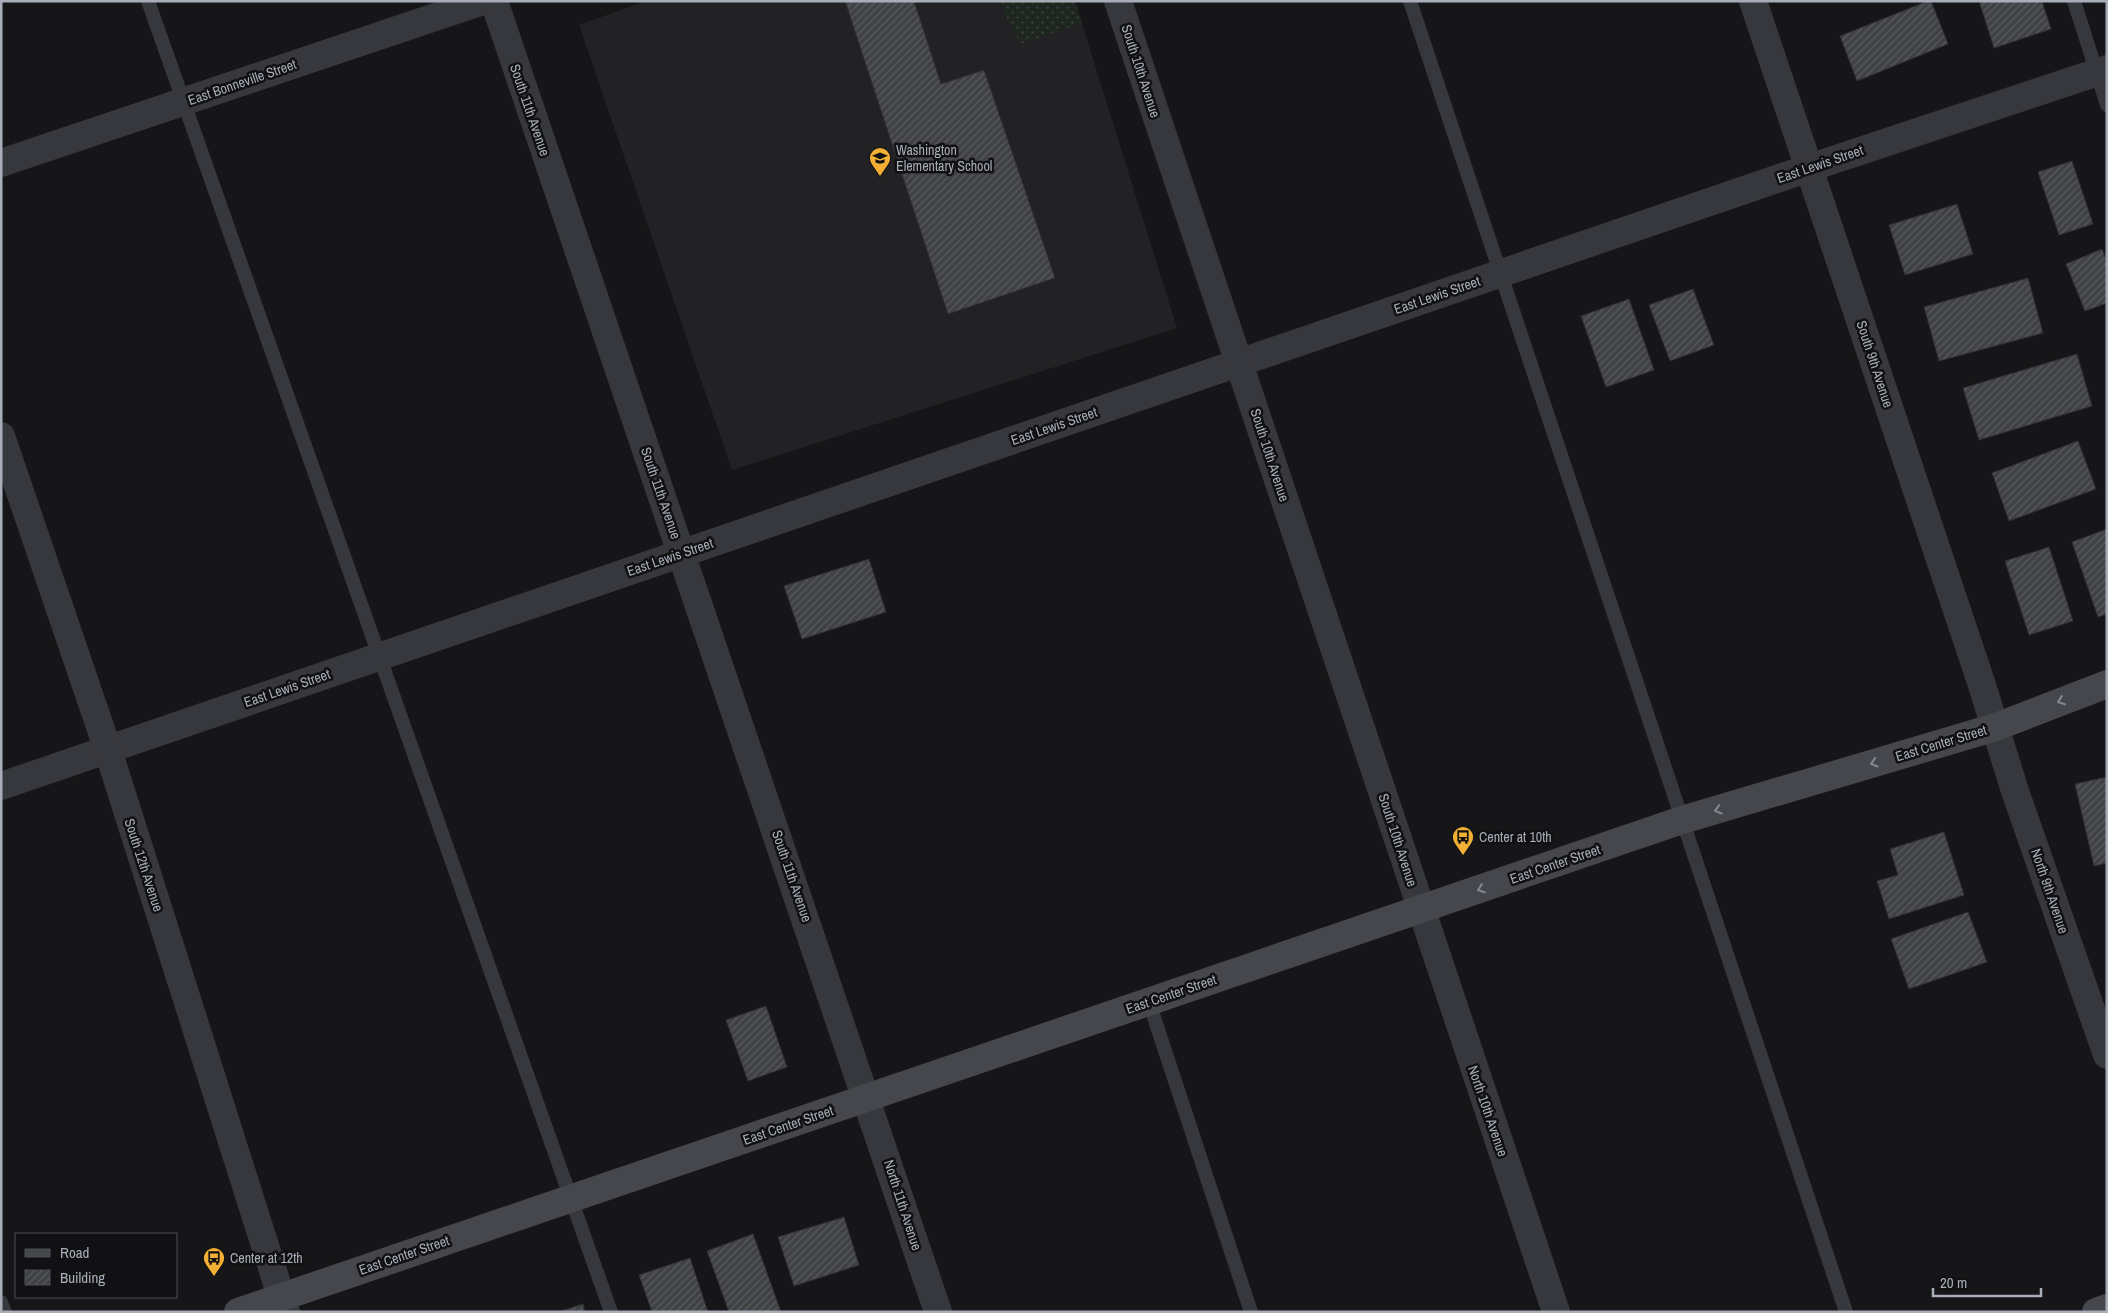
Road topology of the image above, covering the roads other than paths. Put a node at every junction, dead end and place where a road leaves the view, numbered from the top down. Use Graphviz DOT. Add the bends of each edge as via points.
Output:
graph roads {
  1 [pos="148,1"];
  2 [pos="483,1"];
  3 [pos="494,1"];
  4 [pos="1118,1"];
  5 [pos="1410,1"];
  6 [pos="1754,1"];
  7 [pos="2074,1"];
  8 [pos="2102,70"];
  9 [pos="184,102"];
  10 [pos="2107,105"];
  11 [pos="1,163"];
  12 [pos="1809,168"];
  13 [pos="1501,274"];
  14 [pos="1239,363"];
  15 [pos="1,436"];
  16 [pos="682,554"];
  17 [pos="380,657"];
  18 [pos="2107,684"];
  19 [pos="1996,727"];
  20 [pos="108,750"];
  21 [pos="1,786"];
  22 [pos="1682,820"];
  23 [pos="1421,910"];
  24 [pos="1149,1002"];
  25 [pos="2107,1055"];
  26 [pos="867,1098"];
  27 [pos="571,1198"];
  28 [pos="1,1302"];
  29 [pos="283,1305"];
  30 [pos="2107,1308"];
  31 [pos="5,1312"];
  32 [pos="238,1312"];
  33 [pos="611,1312"];
  34 [pos="938,1312"];
  35 [pos="1251,1312"];
  36 [pos="1556,1312"];
  37 [pos="1846,1312"];
  38 [pos="2096,1312"];
  1 -- 9 [label="lane"];
  2 -- 9 [label="street, East Bonneville Street"];
  3 -- 16 [label="street, South 11th Avenue"];
  4 -- 14 [label="street, South 10th Avenue"];
  5 -- 13 [label="lane"];
  6 -- 12 [label="street, South 9th Avenue"];
  7 -- 8 [label="lane"];
  8 -- 10 [label="lane"];
  8 -- 12 [label="street, East Lewis Street"];
  9 -- 11 [label="street, East Bonneville Street"];
  9 -- 17 [label="lane"];
  12 -- 13 [label="street, East Lewis Street"];
  12 -- 19 [label="street, South 9th Avenue"];
  13 -- 14 [label="street, East Lewis Street"];
  13 -- 22 [label="lane"];
  14 -- 16 [label="street, East Lewis Street"];
  14 -- 23 [label="street, South 10th Avenue"];
  15 -- 20 [label="street, South 12th Avenue"];
  16 -- 17 [label="street, East Lewis Street"];
  16 -- 26 [label="street, South 11th Avenue"];
  17 -- 20 [label="street, East Lewis Street"];
  17 -- 27 [label="lane"];
  18 -- 19 [label="main road, East Center Street, one-way"];
  19 -- 22 [label="main road, East Center Street, one-way"];
  19 -- 25 [label="street, North 9th Avenue" via="2015,791"];
  20 -- 21 [label="street, East Lewis Street"];
  20 -- 29 [label="street, South 12th Avenue"];
  22 -- 23 [label="main road, East Center Street, one-way"];
  22 -- 37 [label="lane"];
  23 -- 24 [label="main road, East Center Street"];
  23 -- 36 [label="street, North 10th Avenue"];
  24 -- 26 [label="main road, East Center Street"];
  24 -- 35 [label="lane"];
  26 -- 27 [label="main road, East Center Street"];
  26 -- 34 [label="street, North 11th Avenue"];
  27 -- 29 [label="main road, East Center Street"];
  27 -- 33 [label="lane"];
  28 -- 31 [label="lane"];
  29 -- 32 [label="main road, East Center Street"];
  30 -- 38 [label="main road"];
}
